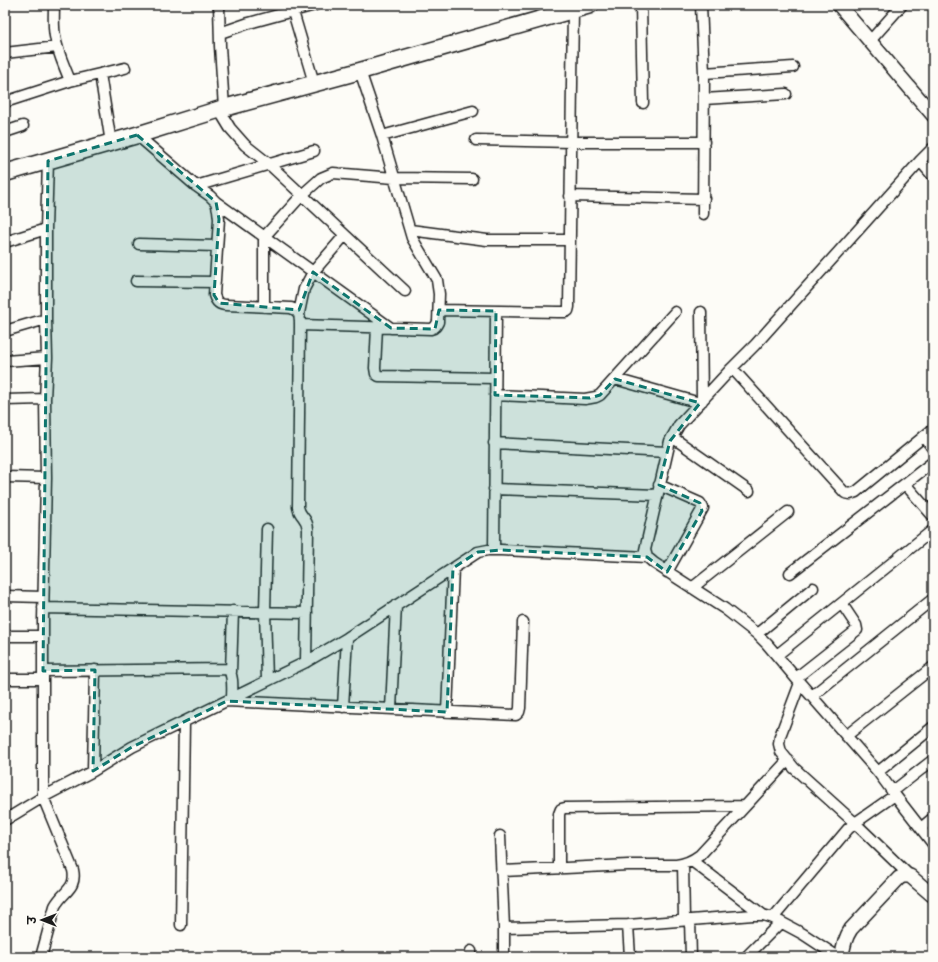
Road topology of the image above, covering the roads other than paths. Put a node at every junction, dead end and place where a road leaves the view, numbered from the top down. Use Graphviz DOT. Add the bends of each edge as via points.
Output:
graph roads {
  1 [pos="54,5"];
  2 [pos="219,5"];
  3 [pos="315,5"];
  4 [pos="590,5"];
  5 [pos="641,5"];
  6 [pos="701,5"];
  7 [pos="839,5"];
  8 [pos="902,5"];
  9 [pos="292,8"];
  10 [pos="573,10"];
  11 [pos="220,33"];
  12 [pos="870,41"];
  13 [pos="57,47"];
  14 [pos="5,53"];
  15 [pos="793,67"];
  16 [pos="125,68"];
  17 [pos="360,71"];
  18 [pos="704,73"];
  19 [pos="100,74"];
  20 [pos="70,81"];
  21 [pos="314,84"];
  22 [pos="786,94"];
  23 [pos="704,99"];
  24 [pos="5,102"];
  25 [pos="644,103"];
  26 [pos="222,109"];
  27 [pos="473,111"];
  28 [pos="933,115"];
  29 [pos="23,126"];
  30 [pos="5,132"];
  31 [pos="137,135"];
  32 [pos="382,136"];
  33 [pos="476,140"];
  34 [pos="571,142"];
  35 [pos="704,142"];
  36 [pos="111,143"];
  37 [pos="933,148"];
  38 [pos="314,151"];
  39 [pos="48,161"];
  40 [pos="920,161"];
  41 [pos="269,164"];
  42 [pos="5,173"];
  43 [pos="933,176"];
  44 [pos="394,178"];
  45 [pos="472,179"];
  46 [pos="196,186"];
  47 [pos="302,195"];
  48 [pos="570,196"];
  49 [pos="704,198"];
  50 [pos="216,202"];
  51 [pos="703,214"];
  52 [pos="46,229"];
  53 [pos="410,230"];
  54 [pos="345,235"];
  55 [pos="264,237"];
  56 [pos="569,240"];
  57 [pos="5,242"];
  58 [pos="139,244"];
  59 [pos="217,246"];
  60 [pos="312,272"];
  61 [pos="136,281"];
  62 [pos="215,282"];
  63 [pos="405,291"];
  64 [pos="264,307"];
  65 [pos="439,310"];
  66 [pos="496,311"];
  67 [pos="675,312"];
  68 [pos="701,312"];
  69 [pos="298,313"];
  70 [pos="46,319"];
  71 [pos="300,325"];
  72 [pos="377,328"];
  73 [pos="391,328"];
  74 [pos="5,331"];
  75 [pos="47,358"];
  76 [pos="5,361"];
  77 [pos="732,368"];
  78 [pos="495,378"];
  79 [pos="616,379"];
  80 [pos="495,395"];
  81 [pos="45,399"];
  82 [pos="5,400"];
  83 [pos="701,402"];
  84 [pos="933,429"];
  85 [pos="924,436"];
  86 [pos="672,437"];
  87 [pos="494,443"];
  88 [pos="933,449"];
  89 [pos="667,452"];
  90 [pos="933,462"];
  91 [pos="5,477"];
  92 [pos="46,478"];
  93 [pos="905,484"];
  94 [pos="494,489"];
  95 [pos="658,490"];
  96 [pos="749,491"];
  97 [pos="788,512"];
  98 [pos="933,516"];
  99 [pos="267,529"];
  100 [pos="933,530"];
  101 [pos="494,550"];
  102 [pos="648,557"];
  103 [pos="453,568"];
  104 [pos="668,572"];
  105 [pos="790,573"];
  106 [pos="692,588"];
  107 [pos="813,588"];
  108 [pos="5,596"];
  109 [pos="933,599"];
  110 [pos="43,602"];
  111 [pos="842,604"];
  112 [pos="396,605"];
  113 [pos="233,611"];
  114 [pos="265,612"];
  115 [pos="307,613"];
  116 [pos="523,622"];
  117 [pos="757,634"];
  118 [pos="5,636"];
  119 [pos="43,636"];
  120 [pos="347,638"];
  121 [pos="777,655"];
  122 [pos="306,662"];
  123 [pos="933,667"];
  124 [pos="95,670"];
  125 [pos="231,672"];
  126 [pos="43,675"];
  127 [pos="5,679"];
  128 [pos="268,680"];
  129 [pos="798,681"];
  130 [pos="812,696"];
  131 [pos="229,700"];
  132 [pos="343,707"];
  133 [pos="391,709"];
  134 [pos="447,712"];
  135 [pos="184,722"];
  136 [pos="933,728"];
  137 [pos="846,736"];
  138 [pos="788,760"];
  139 [pos="933,760"];
  140 [pos="93,771"];
  141 [pos="878,772"];
  142 [pos="893,794"];
  143 [pos="43,797"];
  144 [pos="744,806"];
  145 [pos="933,818"];
  146 [pos="5,820"];
  147 [pos="855,823"];
  148 [pos="921,828"];
  149 [pos="500,836"];
  150 [pos="933,844"];
  151 [pos="687,862"];
  152 [pos="559,868"];
  153 [pos="501,871"];
  154 [pos="910,876"];
  155 [pos="933,895"];
  156 [pos="762,915"];
  157 [pos="687,920"];
  158 [pos="777,920"];
  159 [pos="181,925"];
  160 [pos="628,925"];
  161 [pos="504,928"];
  162 [pos="41,957"];
  163 [pos="504,957"];
  164 [pos="630,957"];
  165 [pos="691,957"];
  166 [pos="746,957"];
  167 [pos="838,957"];
  168 [pos="842,957"];
  1 -- 13 [label="street"];
  2 -- 11 [label="street"];
  3 -- 9 [label="street"];
  4 -- 10 [label="main road"];
  5 -- 25 [label="street"];
  6 -- 18 [label="street"];
  7 -- 12 [label="street"];
  8 -- 12 [label="street"];
  9 -- 11 [label="street"];
  9 -- 21 [label="street"];
  10 -- 17 [label="main road"];
  10 -- 34 [label="street"];
  11 -- 26 [label="street"];
  12 -- 28 [label="street"];
  13 -- 14 [label="street"];
  13 -- 20 [label="street"];
  15 -- 18 [label="street"];
  16 -- 19 [label="street"];
  17 -- 21 [label="main road"];
  17 -- 32 [label="street"];
  18 -- 23 [label="street"];
  19 -- 20 [label="street"];
  19 -- 36 [label="street"];
  20 -- 24 [label="street"];
  21 -- 26 [label="main road"];
  22 -- 23 [label="street"];
  23 -- 35 [label="street"];
  26 -- 31 [label="main road"];
  26 -- 41 [label="street" via="238,139"];
  27 -- 32 [label="street"];
  29 -- 30 [label="street"];
  31 -- 36 [label="main road"];
  31 -- 46 [label="street"];
  32 -- 44 [label="street"];
  33 -- 34 [label="street"];
  34 -- 35 [label="street"];
  34 -- 48 [label="street"];
  35 -- 49 [label="street"];
  36 -- 39 [label="main road"];
  37 -- 40 [label="street"];
  38 -- 41 [label="street"];
  39 -- 42 [label="main road"];
  39 -- 52 [label="street"];
  40 -- 43 [label="street"];
  40 -- 77 [label="street"];
  41 -- 46 [label="street"];
  41 -- 47 [label="street"];
  44 -- 45 [label="street"];
  44 -- 47 [label="street" via="334,173 321,178"];
  44 -- 53 [label="street"];
  46 -- 50 [label="street"];
  47 -- 54 [label="street"];
  47 -- 55 [label="street"];
  48 -- 49 [label="street"];
  48 -- 56 [label="street"];
  49 -- 51 [label="street"];
  50 -- 55 [label="street"];
  50 -- 59 [label="street" via="219,219"];
  52 -- 57 [label="street"];
  52 -- 70 [label="street"];
  53 -- 56 [label="street" via="487,240"];
  53 -- 65 [label="street" via="416,246 437,280"];
  54 -- 60 [label="street"];
  54 -- 63 [label="street"];
  55 -- 60 [label="street"];
  55 -- 64 [label="street"];
  56 -- 66 [label="street" via="568,310"];
  58 -- 59 [label="street"];
  59 -- 62 [label="street"];
  60 -- 69 [label="street" via="304,288"];
  60 -- 73 [label="street"];
  61 -- 62 [label="street"];
  62 -- 64 [label="street" via="214,295 222,305"];
  64 -- 69 [label="street" via="291,308 296,309"];
  65 -- 66 [label="street"];
  65 -- 73 [label="street" via="438,322 434,328"];
  66 -- 78 [label="street"];
  67 -- 79 [label="street"];
  68 -- 83 [label="street"];
  69 -- 71 [label="street"];
  70 -- 74 [label="street"];
  70 -- 75 [label="street"];
  71 -- 72 [label="street"];
  71 -- 115 [label="street" via="298,511 308,525"];
  72 -- 73 [label="street"];
  72 -- 78 [label="street" via="375,371 379,376"];
  75 -- 76 [label="street"];
  75 -- 81 [label="street"];
  77 -- 83 [label="street"];
  77 -- 85 [label="street" via="845,493 856,492"];
  78 -- 80 [label="street"];
  79 -- 80 [label="street" via="600,395 590,398"];
  79 -- 83 [label="street"];
  80 -- 87 [label="street"];
  81 -- 82 [label="street"];
  81 -- 92 [label="street"];
  83 -- 86 [label="street"];
  84 -- 85 [label="street"];
  85 -- 88 [label="street"];
  86 -- 89 [label="street"];
  86 -- 96 [label="street"];
  87 -- 89 [label="street"];
  87 -- 94 [label="street"];
  89 -- 95 [label="street"];
  90 -- 93 [label="street"];
  91 -- 92 [label="street"];
  92 -- 110 [label="street"];
  93 -- 98 [label="street"];
  93 -- 105 [label="street"];
  94 -- 95 [label="street"];
  94 -- 101 [label="street"];
  95 -- 102 [label="street" via="645,546"];
  95 -- 104 [label="street" via="700,503 702,506"];
  97 -- 106 [label="street"];
  99 -- 114 [label="street"];
  100 -- 111 [label="street"];
  101 -- 102 [label="street"];
  101 -- 103 [label="street" via="478,552"];
  102 -- 104 [label="street"];
  103 -- 112 [label="street"];
  103 -- 134 [label="street"];
  104 -- 106 [label="street"];
  106 -- 117 [label="street"];
  107 -- 117 [label="street"];
  108 -- 110 [label="street"];
  109 -- 130 [label="street"];
  110 -- 113 [label="street"];
  110 -- 119 [label="street"];
  111 -- 121 [label="street"];
  111 -- 129 [label="street" via="857,630"];
  112 -- 120 [label="street"];
  112 -- 133 [label="street"];
  113 -- 114 [label="street"];
  113 -- 125 [label="street"];
  114 -- 115 [label="street"];
  114 -- 128 [label="street"];
  115 -- 122 [label="street"];
  116 -- 134 [label="street" via="519,712 513,715"];
  117 -- 121 [label="street"];
  118 -- 119 [label="street"];
  119 -- 126 [label="street"];
  120 -- 122 [label="street"];
  120 -- 132 [label="street"];
  121 -- 129 [label="street"];
  122 -- 128 [label="street"];
  123 -- 137 [label="street"];
  124 -- 125 [label="street" via="224,668"];
  124 -- 126 [label="street"];
  124 -- 140 [label="street"];
  125 -- 131 [label="street"];
  126 -- 127 [label="street"];
  126 -- 143 [label="street"];
  128 -- 131 [label="street"];
  129 -- 130 [label="street"];
  129 -- 138 [label="street" via="780,736 781,752"];
  130 -- 137 [label="street"];
  131 -- 132 [label="street"];
  131 -- 135 [label="street"];
  132 -- 133 [label="street"];
  133 -- 134 [label="street"];
  135 -- 140 [label="street" via="132,747"];
  135 -- 159 [label="street"];
  136 -- 141 [label="street"];
  137 -- 141 [label="street"];
  138 -- 144 [label="street"];
  138 -- 147 [label="street"];
  139 -- 142 [label="street"];
  140 -- 143 [label="street"];
  141 -- 142 [label="street"];
  142 -- 147 [label="street"];
  142 -- 148 [label="street"];
  143 -- 146 [label="street"];
  143 -- 162 [label="street" via="74,876 73,884 55,906"];
  144 -- 151 [label="street" via="700,855"];
  144 -- 152 [label="street" via="561,809"];
  145 -- 148 [label="street"];
  147 -- 154 [label="street"];
  147 -- 158 [label="street" via="840,838"];
  148 -- 150 [label="street"];
  149 -- 153 [label="street"];
  151 -- 152 [label="street" via="676,865"];
  151 -- 156 [label="street"];
  151 -- 157 [label="street"];
  152 -- 153 [label="street"];
  153 -- 161 [label="street"];
  154 -- 155 [label="street"];
  154 -- 168 [label="street" via="899,878 851,929 845,938"];
  156 -- 157 [label="street"];
  156 -- 158 [label="street"];
  157 -- 160 [label="street"];
  157 -- 165 [label="street"];
  158 -- 166 [label="street"];
  158 -- 167 [label="street"];
  160 -- 161 [label="street"];
  160 -- 164 [label="street"];
  161 -- 163 [label="street"];
}
